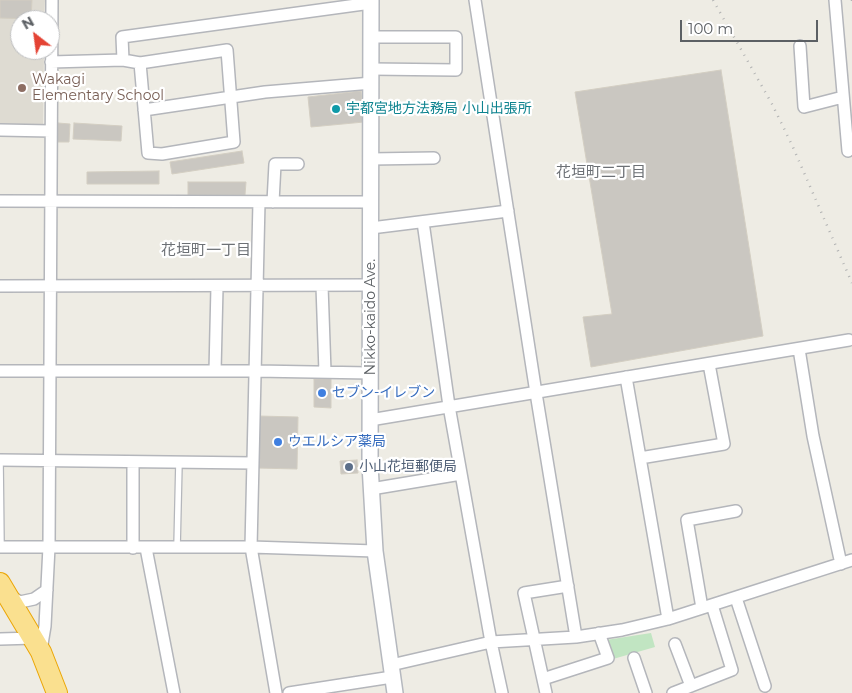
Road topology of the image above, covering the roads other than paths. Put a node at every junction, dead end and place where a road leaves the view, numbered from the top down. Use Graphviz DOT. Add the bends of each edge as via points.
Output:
graph roads {
  1 [pos="52,0"];
  2 [pos="475,0"];
  3 [pos="835,0"];
  4 [pos="372,1"];
  5 [pos="371,37"];
  6 [pos="800,46"];
  7 [pos="123,60"];
  8 [pos="51,62"];
  9 [pos="140,63"];
  10 [pos="372,76"];
  11 [pos="231,97"];
  12 [pos="843,98"];
  13 [pos="144,110"];
  14 [pos="0,130"];
  15 [pos="51,131"];
  16 [pos="848,151"];
  17 [pos="434,158"];
  18 [pos="372,159"];
  19 [pos="298,164"];
  20 [pos="0,201"];
  21 [pos="51,201"];
  22 [pos="259,202"];
  23 [pos="273,202"];
  24 [pos="372,202"];
  25 [pos="508,211"];
  26 [pos="423,222"];
  27 [pos="371,228"];
  28 [pos="371,285"];
  29 [pos="0,286"];
  30 [pos="322,286"];
  31 [pos="49,287"];
  32 [pos="217,287"];
  33 [pos="258,287"];
  34 [pos="849,340"];
  35 [pos="799,349"];
  36 [pos="709,364"];
  37 [pos="0,371"];
  38 [pos="216,371"];
  39 [pos="256,371"];
  40 [pos="49,372"];
  41 [pos="325,372"];
  42 [pos="370,372"];
  43 [pos="626,378"];
  44 [pos="536,393"];
  45 [pos="449,406"];
  46 [pos="370,420"];
  47 [pos="640,458"];
  48 [pos="0,460"];
  49 [pos="49,460"];
  50 [pos="133,462"];
  51 [pos="179,462"];
  52 [pos="253,463"];
  53 [pos="461,474"];
  54 [pos="371,489"];
  55 [pos="736,511"];
  56 [pos="0,547"];
  57 [pos="49,547"];
  58 [pos="251,547"];
  59 [pos="133,548"];
  60 [pos="146,548"];
  61 [pos="177,548"];
  62 [pos="376,551"];
  63 [pos="846,562"];
  64 [pos="568,586"];
  65 [pos="4,589"];
  66 [pos="47,590"];
  67 [pos="736,598"];
  68 [pos="707,606"];
  69 [pos="668,619"];
  70 [pos="599,633"];
  71 [pos="576,637"];
  72 [pos="0,639"];
  73 [pos="533,640"];
  74 [pos="491,642"];
  75 [pos="675,644"];
  76 [pos="38,645"];
  77 [pos="634,658"];
  78 [pos="392,671"];
  79 [pos="543,680"];
  80 [pos="691,686"];
  81 [pos="765,686"];
  82 [pos="57,693"];
  83 [pos="174,693"];
  84 [pos="276,693"];
  85 [pos="289,693"];
  86 [pos="395,693"];
  87 [pos="502,693"];
  88 [pos="546,693"];
  89 [pos="646,693"];
  90 [pos="673,693"];
  1 -- 8 [label="street"];
  2 -- 25 [label="street"];
  3 -- 12 [label="street"];
  4 -- 5 [label="main road, Nikko-kaido Ave."];
  4 -- 7 [label="street" via="122,37"];
  5 -- 10 [label="main road, Nikko-kaido Ave."];
  5 -- 10 [label="street" via="456,37 456,70"];
  6 -- 12 [label="street" via="804,107"];
  7 -- 8 [label="street"];
  7 -- 9 [label="street"];
  8 -- 15 [label="street"];
  9 -- 11 [label="street" via="227,50"];
  9 -- 13 [label="street"];
  10 -- 11 [label="street"];
  10 -- 18 [label="main road, Nikko-kaido Ave."];
  11 -- 13 [label="street"];
  11 -- 13 [label="street" via="234,142 162,154 148,153"];
  12 -- 16 [label="street"];
  14 -- 15 [label="street"];
  15 -- 21 [label="street"];
  17 -- 18 [label="street"];
  18 -- 24 [label="main road, Nikko-kaido Ave."];
  19 -- 23 [label="street" via="274,164"];
  20 -- 21 [label="street"];
  21 -- 22 [label="street"];
  21 -- 31 [label="street"];
  22 -- 23 [label="street"];
  22 -- 33 [label="street"];
  23 -- 24 [label="street"];
  24 -- 27 [label="main road, Nikko-kaido Ave."];
  25 -- 26 [label="street"];
  25 -- 44 [label="street"];
  26 -- 27 [label="street"];
  26 -- 45 [label="street"];
  27 -- 28 [label="main road, Nikko-kaido Ave."];
  28 -- 30 [label="street"];
  28 -- 42 [label="main road, Nikko-kaido Ave."];
  29 -- 31 [label="street"];
  30 -- 33 [label="street"];
  30 -- 41 [label="street"];
  31 -- 32 [label="street"];
  31 -- 40 [label="street"];
  32 -- 33 [label="street"];
  32 -- 38 [label="street"];
  33 -- 39 [label="street"];
  34 -- 35 [label="street"];
  35 -- 36 [label="street"];
  35 -- 63 [label="street" via="814,436"];
  36 -- 43 [label="street"];
  36 -- 47 [label="street" via="724,444"];
  37 -- 40 [label="street"];
  38 -- 39 [label="street"];
  38 -- 40 [label="street"];
  39 -- 41 [label="street"];
  39 -- 52 [label="street"];
  40 -- 49 [label="street"];
  41 -- 42 [label="street"];
  42 -- 46 [label="main road, Nikko-kaido Ave."];
  43 -- 44 [label="street"];
  43 -- 47 [label="street"];
  44 -- 45 [label="street"];
  44 -- 64 [label="street"];
  45 -- 46 [label="street"];
  45 -- 53 [label="street"];
  46 -- 54 [label="main road, Nikko-kaido Ave."];
  47 -- 69 [label="street"];
  48 -- 49 [label="street"];
  48 -- 56 [label="lane"];
  49 -- 50 [label="street"];
  49 -- 57 [label="street"];
  50 -- 51 [label="street"];
  50 -- 59 [label="street"];
  51 -- 52 [label="street"];
  51 -- 61 [label="lane"];
  52 -- 58 [label="street"];
  53 -- 54 [label="street"];
  53 -- 74 [label="street"];
  54 -- 62 [label="main road, Nikko-kaido Ave."];
  55 -- 68 [label="street" via="687,520"];
  56 -- 57 [label="street"];
  57 -- 59 [label="street"];
  57 -- 66 [label="street"];
  58 -- 61 [label="street"];
  58 -- 62 [label="street"];
  58 -- 84 [label="street"];
  59 -- 60 [label="street"];
  60 -- 61 [label="street"];
  60 -- 83 [label="street"];
  62 -- 78 [label="main road, Nikko-kaido Ave."];
  63 -- 67 [label="street"];
  64 -- 71 [label="street"];
  64 -- 73 [label="street" via="524,593"];
  65 -- 66 [label="street" via="20,602 34,600"];
  65 -- 76 [label="highway"];
  66 -- 76 [label="street"];
  67 -- 68 [label="street"];
  67 -- 81 [label="street"];
  68 -- 69 [label="street"];
  68 -- 80 [label="street" via="732,670"];
  69 -- 70 [label="street"];
  70 -- 71 [label="street"];
  70 -- 79 [label="street" via="608,658"];
  71 -- 73 [label="street"];
  72 -- 76 [label="street"];
  73 -- 74 [label="street"];
  73 -- 79 [label="street"];
  74 -- 78 [label="street" via="451,650"];
  74 -- 87 [label="street"];
  75 -- 80 [label="street"];
  76 -- 82 [label="highway"];
  77 -- 89 [label="street"];
  78 -- 85 [label="street"];
  78 -- 86 [label="main road, Nikko-kaido Ave."];
  79 -- 88 [label="street"];
  80 -- 90 [label="street"];
}
